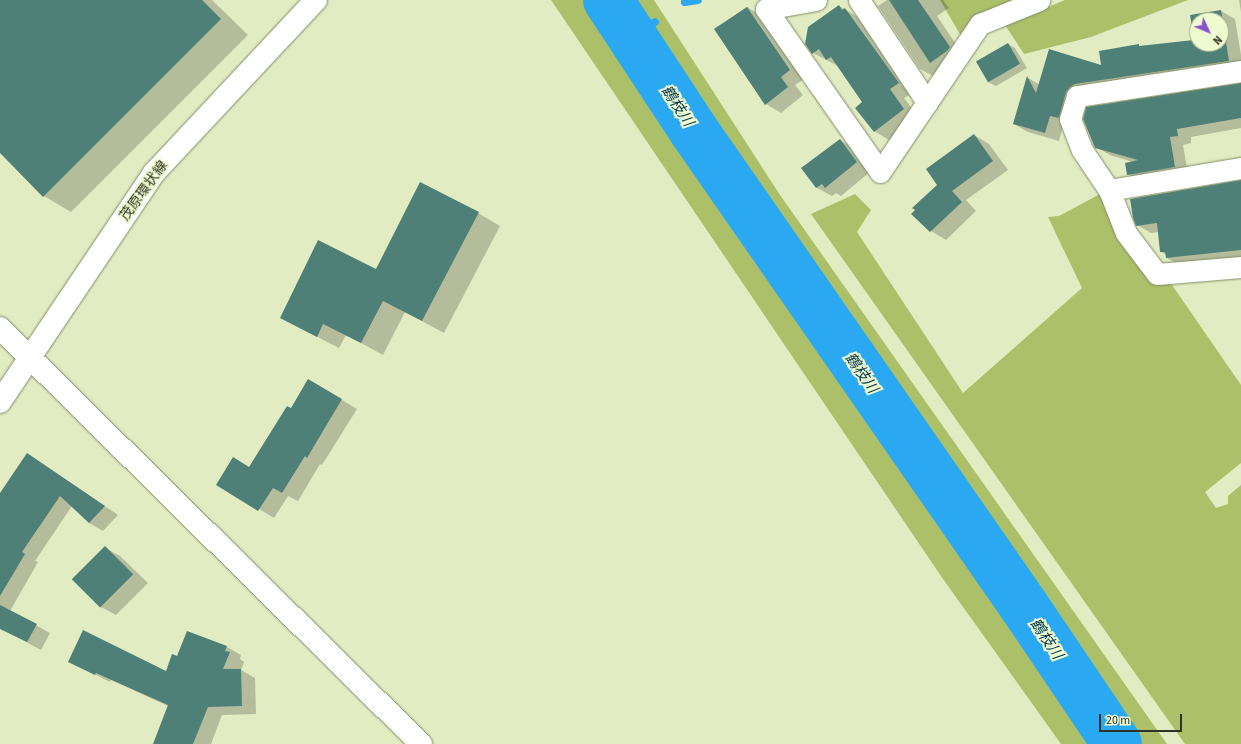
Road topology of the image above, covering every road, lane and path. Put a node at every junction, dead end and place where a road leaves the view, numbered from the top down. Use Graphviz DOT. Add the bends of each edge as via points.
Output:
graph roads {
  1 [pos="316,0"];
  2 [pos="816,0"];
  3 [pos="859,0"];
  4 [pos="1039,0"];
  5 [pos="1241,71"];
  6 [pos="927,102"];
  7 [pos="1241,168"];
  8 [pos="1109,190"];
  9 [pos="1241,267"];
  10 [pos="0,328"];
  11 [pos="30,358"];
  12 [pos="0,402"];
  13 [pos="421,744"];
  1 -- 11 [label="street, 茂原環状線" via="154,173"];
  2 -- 6 [label="street" via="766,9 880,172"];
  3 -- 6 [label="street"];
  4 -- 6 [label="street" via="980,24"];
  5 -- 8 [label="street" via="1077,96 1070,119 1082,150"];
  7 -- 8 [label="street"];
  8 -- 9 [label="street" via="1126,233 1157,274"];
  10 -- 11 [label="street"];
  11 -- 12 [label="street, 茂原環状線"];
  11 -- 13 [label="street"];
}
